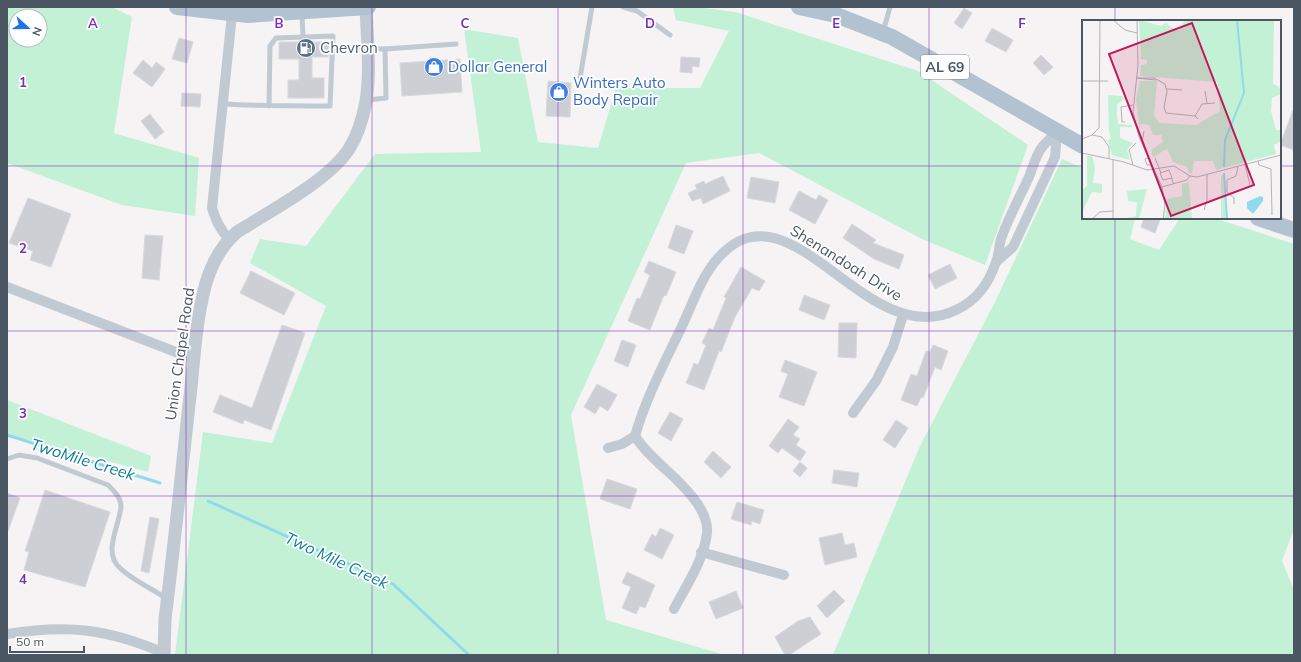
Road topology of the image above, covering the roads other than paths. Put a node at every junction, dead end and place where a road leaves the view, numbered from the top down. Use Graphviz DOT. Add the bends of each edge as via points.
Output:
graph roads {
  1 [pos="177,7"];
  2 [pos="367,7"];
  3 [pos="592,7"];
  4 [pos="623,7"];
  5 [pos="799,7"];
  6 [pos="890,7"];
  7 [pos="302,12"];
  8 [pos="232,14"];
  9 [pos="882,33"];
  10 [pos="670,35"];
  11 [pos="303,37"];
  12 [pos="456,44"];
  13 [pos="333,48"];
  14 [pos="368,49"];
  15 [pos="385,49"];
  16 [pos="580,78"];
  17 [pos="366,100"];
  18 [pos="223,104"];
  19 [pos="269,106"];
  20 [pos="1058,132"];
  21 [pos="1082,145"];
  22 [pos="1261,219"];
  23 [pos="1294,230"];
  24 [pos="229,239"];
  25 [pos="997,261"];
  26 [pos="7,287"];
  27 [pos="903,315"];
  28 [pos="194,359"];
  29 [pos="853,413"];
  30 [pos="634,436"];
  31 [pos="608,448"];
  32 [pos="7,459"];
  33 [pos="701,552"];
  34 [pos="784,575"];
  35 [pos="168,599"];
  36 [pos="674,609"];
  37 [pos="7,634"];
  38 [pos="164,654"];
  1 -- 8 [label="main road"];
  2 -- 7 [label="main road"];
  2 -- 14 [label="street, Union Chapel Road"];
  3 -- 16 [label="lane"];
  4 -- 10 [label="lane" via="637,11"];
  5 -- 9 [label="main road, AL 69" via="836,15"];
  6 -- 9 [label="lane"];
  7 -- 8 [label="main road"];
  7 -- 11 [label="lane"];
  8 -- 18 [label="street"];
  9 -- 20 [label="main road, AL 69"];
  11 -- 13 [label="lane" via="333,36"];
  11 -- 19 [label="lane" via="276,38 270,46"];
  12 -- 15 [label="lane"];
  13 -- 14 [label="lane"];
  13 -- 19 [label="lane" via="330,106"];
  14 -- 15 [label="lane"];
  14 -- 17 [label="street, Union Chapel Road"];
  15 -- 17 [label="lane" via="386,98"];
  17 -- 24 [label="street, Union Chapel Road" via="356,137 348,151 334,166 319,179"];
  18 -- 19 [label="lane"];
  18 -- 24 [label="street" via="212,208 222,232"];
  20 -- 21 [label="main road, AL 69"];
  20 -- 25 [label="street, Shenandoah Drive" via="1042,147 1001,239"];
  20 -- 25 [label="street, Shenandoah Drive" via="1055,157 1013,247"];
  22 -- 23 [label="main road"];
  24 -- 28 [label="street, Union Chapel Road" via="216,258 206,282"];
  25 -- 27 [label="street, Shenandoah Drive" via="977,295 956,310 932,317"];
  26 -- 28 [label="street"];
  27 -- 29 [label="street" via="893,347 876,381"];
  27 -- 30 [label="street, Shenandoah Drive" via="872,300 823,264 782,239 759,236 736,243 717,259 704,280 641,412"];
  28 -- 35 [label="street, Union Chapel Road"];
  30 -- 31 [label="street" via="622,444"];
  30 -- 33 [label="street" via="700,508 707,532"];
  32 -- 35 [label="lane" via="19,455 37,458 108,485 116,493 121,505 112,542 113,558 119,568"];
  33 -- 34 [label="street"];
  33 -- 36 [label="street"];
  35 -- 38 [label="street, Union Chapel Road"];
  37 -- 38 [label="street" via="29,630 65,629 102,632 126,637"];
}
